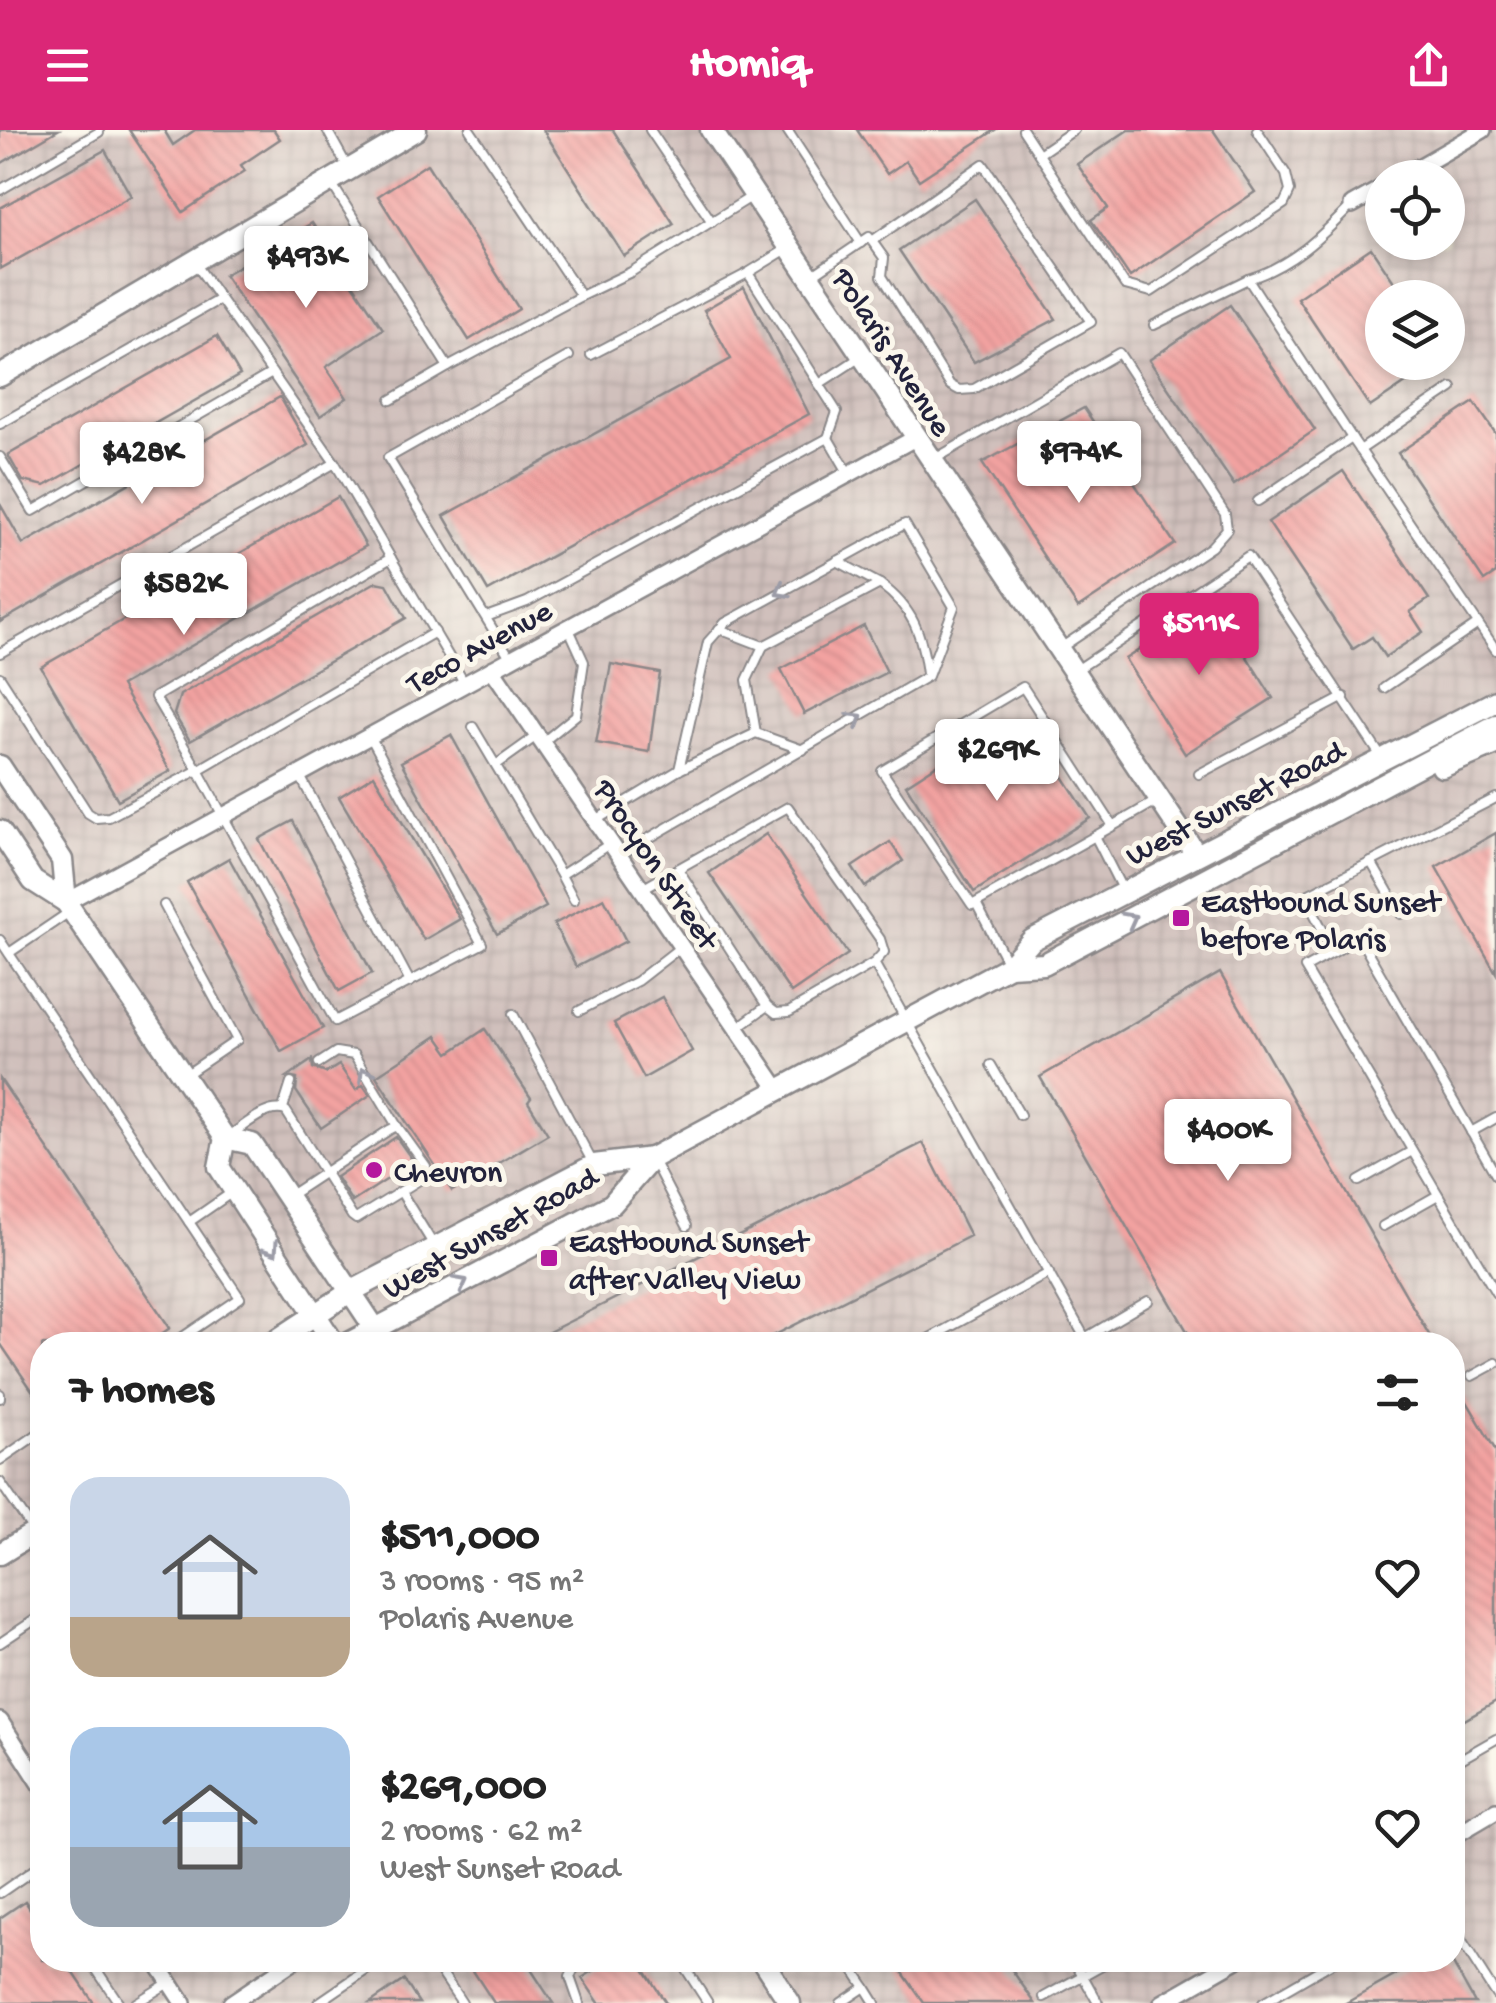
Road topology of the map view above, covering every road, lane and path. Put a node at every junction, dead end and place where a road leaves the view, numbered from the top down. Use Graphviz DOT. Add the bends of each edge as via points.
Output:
graph roads {
  1 [pos="327,130"];
  2 [pos="416,130"];
  3 [pos="470,130"];
  4 [pos="650,130"];
  5 [pos="787,130"];
  6 [pos="1023,130"];
  7 [pos="1074,130"];
  8 [pos="1257,130"];
  9 [pos="1483,130"];
  10 [pos="99,132"];
  11 [pos="719,133"];
  12 [pos="1039,154"];
  13 [pos="1431,160"];
  14 [pos="350,170"];
  15 [pos="330,181"];
  16 [pos="0,190"];
  17 [pos="754,195"];
  18 [pos="1365,198"];
  19 [pos="1352,205"];
  20 [pos="712,222"];
  21 [pos="872,241"];
  22 [pos="861,243"];
  23 [pos="790,247"];
  24 [pos="194,262"];
  25 [pos="748,273"];
  26 [pos="810,278"];
  27 [pos="1248,279"];
  28 [pos="580,296"];
  29 [pos="220,300"];
  30 [pos="1154,326"];
  31 [pos="591,355"];
  32 [pos="569,356"];
  33 [pos="862,356"];
  34 [pos="448,366"];
  35 [pos="272,373"];
  36 [pos="0,376"];
  37 [pos="819,384"];
  38 [pos="1452,388"];
  39 [pos="391,400"];
  40 [pos="0,424"];
  41 [pos="916,437"];
  42 [pos="828,438"];
  43 [pos="1352,438"];
  44 [pos="1360,450"];
  45 [pos="0,457"];
  46 [pos="930,461"];
  47 [pos="335,463"];
  48 [pos="849,474"];
  49 [pos="1258,501"];
  50 [pos="391,558"];
  51 [pos="837,561"];
  52 [pos="880,584"];
  53 [pos="486,617"];
  54 [pos="1478,624"];
  55 [pos="568,628"];
  56 [pos="719,630"];
  57 [pos="434,632"];
  58 [pos="1492,636"];
  59 [pos="763,646"];
  60 [pos="1058,649"];
  61 [pos="1496,650"];
  62 [pos="0,653"];
  63 [pos="511,658"];
  64 [pos="492,669"];
  65 [pos="1073,672"];
  66 [pos="928,676"];
  67 [pos="0,677"];
  68 [pos="465,684"];
  69 [pos="1384,688"];
  70 [pos="1496,688"];
  71 [pos="1344,698"];
  72 [pos="1496,701"];
  73 [pos="1496,725"];
  74 [pos="473,727"];
  75 [pos="756,734"];
  76 [pos="370,736"];
  77 [pos="541,739"];
  78 [pos="1411,744"];
  79 [pos="1496,744"];
  80 [pos="803,750"];
  81 [pos="1382,758"];
  82 [pos="496,765"];
  83 [pos="0,766"];
  84 [pos="198,770"];
  85 [pos="678,770"];
  86 [pos="299,774"];
  87 [pos="1199,774"];
  88 [pos="1496,798"];
  89 [pos="1159,799"];
  90 [pos="224,815"];
  91 [pos="596,820"];
  92 [pos="1316,820"];
  93 [pos="1112,826"];
  94 [pos="0,831"];
  95 [pos="1096,836"];
  96 [pos="616,849"];
  97 [pos="1196,854"];
  98 [pos="1371,862"];
  99 [pos="678,869"];
  100 [pos="560,874"];
  101 [pos="642,889"];
  102 [pos="1123,891"];
  103 [pos="574,900"];
  104 [pos="976,903"];
  105 [pos="164,905"];
  106 [pos="69,906"];
  107 [pos="1401,914"];
  108 [pos="0,940"];
  109 [pos="682,946"];
  110 [pos="1334,952"];
  111 [pos="9,953"];
  112 [pos="874,963"];
  113 [pos="1009,966"];
  114 [pos="410,982"];
  115 [pos="767,1006"];
  116 [pos="580,1011"];
  117 [pos="512,1014"];
  118 [pos="907,1020"];
  119 [pos="737,1028"];
  120 [pos="319,1063"];
  121 [pos="991,1064"];
  122 [pos="184,1077"];
  123 [pos="291,1083"];
  124 [pos="778,1089"];
  125 [pos="283,1108"];
  126 [pos="1020,1116"];
  127 [pos="1496,1118"];
  128 [pos="396,1126"];
  129 [pos="1472,1132"];
  130 [pos="225,1138"];
  131 [pos="1412,1151"];
  132 [pos="652,1158"];
  133 [pos="594,1165"];
  134 [pos="324,1173"];
  135 [pos="1496,1175"];
  136 [pos="1359,1181"];
  137 [pos="234,1191"];
  138 [pos="401,1192"];
  139 [pos="1438,1195"];
  140 [pos="288,1197"];
  141 [pos="188,1222"];
  142 [pos="687,1226"];
  143 [pos="1383,1226"];
  144 [pos="436,1247"];
  145 [pos="1050,1273"];
  146 [pos="350,1292"];
  147 [pos="1496,1293"];
  148 [pos="1148,1302"];
  149 [pos="315,1314"];
  150 [pos="189,1332"];
  151 [pos="288,1332"];
  152 [pos="327,1332"];
  153 [pos="377,1332"];
  154 [pos="389,1332"];
  155 [pos="941,1332"];
  156 [pos="1082,1332"];
  157 [pos="1101,1332"];
  158 [pos="1496,1363"];
  159 [pos="1472,1376"];
  160 [pos="30,1439"];
  161 [pos="0,1460"];
  162 [pos="0,1482"];
  163 [pos="30,1518"];
  164 [pos="30,1536"];
  165 [pos="0,1554"];
  166 [pos="30,1623"];
  167 [pos="0,1644"];
  168 [pos="0,1721"];
  169 [pos="1496,1739"];
  170 [pos="5,1741"];
  171 [pos="1465,1757"];
  172 [pos="30,1761"];
  173 [pos="1496,1812"];
  174 [pos="1465,1830"];
  175 [pos="30,1873"];
  176 [pos="0,1892"];
  177 [pos="1465,1946"];
  178 [pos="98,1972"];
  179 [pos="164,1972"];
  180 [pos="277,1972"];
  181 [pos="364,1972"];
  182 [pos="441,1972"];
  183 [pos="572,1972"];
  184 [pos="688,1972"];
  185 [pos="770,1972"];
  186 [pos="855,1972"];
  187 [pos="1081,1972"];
  188 [pos="1090,1972"];
  189 [pos="1216,1972"];
  190 [pos="1316,1972"];
  191 [pos="1083,1976"];
  192 [pos="170,1982"];
  193 [pos="865,1988"];
  194 [pos="1496,1995"];
  195 [pos="1044,1997"];
  196 [pos="119,2003"];
  197 [pos="136,2003"];
  198 [pos="184,2003"];
  199 [pos="232,2003"];
  200 [pos="318,2003"];
  201 [pos="462,2003"];
  202 [pos="579,2003"];
  203 [pos="708,2003"];
  204 [pos="790,2003"];
  205 [pos="841,2003"];
  206 [pos="876,2003"];
  207 [pos="1098,2003"];
  208 [pos="1162,2003"];
  209 [pos="1263,2003"];
  1 -- 14 [label="lane"];
  2 -- 14 [label="main road"];
  3 -- 28 [label="lane"];
  4 -- 20 [label="lane"];
  5 -- 22 [label="lane"];
  6 -- 12 [label="lane"];
  7 -- 12 [label="lane"];
  8 -- 12 [label="lane" via="1286,174 1290,191 1284,204 1151,292 1125,285"];
  9 -- 13 [label="street"];
  10 -- 16 [label="lane"];
  11 -- 17 [label="main road, Polaris Avenue"];
  14 -- 15 [label="main road"];
  15 -- 24 [label="main road"];
  15 -- 34 [label="lane"];
  17 -- 20 [label="lane"];
  17 -- 23 [label="main road, Polaris Avenue"];
  18 -- 19 [label="street"];
  19 -- 27 [label="lane" via="1275,271"];
  20 -- 28 [label="lane"];
  21 -- 21 [label="lane" via="884,258 882,276 950,385 960,390 974,389 1091,322 983,164"];
  21 -- 22 [label="lane"];
  22 -- 26 [label="lane"];
  23 -- 25 [label="lane"];
  23 -- 26 [label="main road, Polaris Avenue"];
  24 -- 29 [label="lane"];
  24 -- 36 [label="main road"];
  25 -- 31 [label="lane"];
  25 -- 37 [label="lane"];
  26 -- 33 [label="main road, Polaris Avenue"];
  27 -- 30 [label="lane"];
  27 -- 43 [label="lane"];
  28 -- 34 [label="lane"];
  29 -- 35 [label="lane"];
  29 -- 40 [label="lane"];
  32 -- 53 [label="lane" via="388,458"];
  33 -- 37 [label="lane"];
  33 -- 41 [label="main road, Polaris Avenue"];
  34 -- 39 [label="lane"];
  35 -- 45 [label="lane" via="33,511"];
  35 -- 47 [label="lane"];
  37 -- 42 [label="lane" via="837,412"];
  38 -- 44 [label="lane"];
  41 -- 46 [label="main road, Polaris Avenue"];
  41 -- 48 [label="street, Teco Avenue"];
  42 -- 48 [label="lane"];
  42 -- 53 [label="lane" via="527,602"];
  43 -- 44 [label="lane"];
  43 -- 49 [label="lane"];
  44 -- 54 [label="lane"];
  46 -- 60 [label="main road, Polaris Avenue"];
  46 -- 60 [label="lane" via="1118,353 1128,366 1225,514 1227,529 1211,547"];
  47 -- 50 [label="lane"];
  47 -- 62 [label="lane"];
  48 -- 55 [label="street, Teco Avenue"];
  50 -- 57 [label="lane"];
  50 -- 84 [label="lane" via="156,697"];
  51 -- 52 [label="lane"];
  51 -- 56 [label="lane, one-way"];
  51 -- 66 [label="lane" via="905,524 954,607"];
  52 -- 59 [label="lane"];
  52 -- 66 [label="lane" via="903,601 922,635"];
  53 -- 63 [label="lane"];
  54 -- 58 [label="lane"];
  54 -- 69 [label="lane"];
  55 -- 63 [label="street, Teco Avenue"];
  55 -- 77 [label="lane" via="584,662 576,715"];
  56 -- 59 [label="lane"];
  56 -- 85 [label="lane" via="708,642"];
  57 -- 68 [label="lane"];
  57 -- 84 [label="lane"];
  58 -- 61 [label="lane"];
  59 -- 75 [label="lane" via="747,680"];
  60 -- 65 [label="main road, Polaris Avenue"];
  63 -- 64 [label="street, Teco Avenue"];
  64 -- 68 [label="street, Teco Avenue"];
  64 -- 77 [label="street, Procyon Street"];
  65 -- 71 [label="lane" via="1248,556"];
  65 -- 89 [label="main road, Polaris Avenue"];
  80 -- 66 [label="lane, one-way"];
  67 -- 84 [label="lane" via="96,818"];
  68 -- 76 [label="street, Teco Avenue"];
  70 -- 78 [label="main road"];
  71 -- 81 [label="lane"];
  71 -- 87 [label="lane"];
  72 -- 78 [label="main road, West Sunset Road"];
  73 -- 92 [label="main road, West Sunset Road"];
  74 -- 82 [label="lane"];
  75 -- 80 [label="lane"];
  75 -- 85 [label="lane"];
  76 -- 86 [label="street, Teco Avenue"];
  76 -- 114 [label="lane" via="482,944"];
  77 -- 82 [label="lane"];
  77 -- 91 [label="street, Procyon Street"];
  78 -- 81 [label="main road, West Sunset Road"];
  79 -- 92 [label="main road"];
  80 -- 96 [label="lane"];
  81 -- 97 [label="main road, West Sunset Road"];
  82 -- 100 [label="lane"];
  83 -- 106 [label="main road" via="62,860"];
  84 -- 90 [label="lane"];
  85 -- 91 [label="lane"];
  86 -- 90 [label="street, Teco Avenue"];
  86 -- 114 [label="lane"];
  88 -- 98 [label="lane"];
  89 -- 93 [label="lane"];
  89 -- 97 [label="main road, Polaris Avenue"];
  90 -- 106 [label="street, Teco Avenue"];
  90 -- 114 [label="lane" via="335,1021"];
  91 -- 96 [label="street, Procyon Street"];
  113 -- 92 [label="main road, West Sunset Road, one-way" via="1044,964"];
  93 -- 95 [label="lane"];
  93 -- 104 [label="lane" via="1023,686 882,772"];
  94 -- 106 [label="main road" via="33,882"];
  95 -- 102 [label="lane"];
  95 -- 104 [label="lane"];
  96 -- 100 [label="lane"];
  96 -- 101 [label="street, Procyon Street"];
  97 -- 102 [label="main road, West Sunset Road"];
  98 -- 107 [label="lane"];
  98 -- 110 [label="lane" via="1305,896"];
  99 -- 101 [label="lane"];
  99 -- 112 [label="lane" via="788,808 880,939 884,952"];
  99 -- 115 [label="lane"];
  100 -- 103 [label="lane"];
  101 -- 109 [label="street, Procyon Street"];
  102 -- 113 [label="main road, West Sunset Road" via="1032,940"];
  104 -- 113 [label="lane"];
  105 -- 122 [label="lane" via="237,1040"];
  106 -- 111 [label="lane"];
  106 -- 122 [label="main road"];
  108 -- 111 [label="lane"];
  109 -- 116 [label="lane" via="637,981"];
  109 -- 119 [label="street, Procyon Street"];
  110 -- 129 [label="lane" via="1359,937"];
  110 -- 131 [label="lane" via="1305,968"];
  111 -- 141 [label="lane"];
  112 -- 115 [label="lane" via="788,1012"];
  112 -- 118 [label="lane"];
  113 -- 118 [label="main road, West Sunset Road"];
  115 -- 119 [label="lane"];
  117 -- 133 [label="lane"];
  118 -- 124 [label="main road, West Sunset Road"];
  118 -- 145 [label="lane"];
  119 -- 124 [label="street, Procyon Street"];
  128 -- 120 [label="lane, one-way" via="354,1055 336,1052"];
  121 -- 126 [label="lane"];
  122 -- 130 [label="main road"];
  123 -- 125 [label="lane"];
  124 -- 132 [label="main road, West Sunset Road"];
  125 -- 130 [label="lane"];
  125 -- 134 [label="lane"];
  127 -- 129 [label="lane"];
  128 -- 134 [label="lane"];
  128 -- 138 [label="lane" via="426,1166 424,1177"];
  129 -- 135 [label="lane"];
  130 -- 137 [label="main road" via="219,1167"];
  130 -- 140 [label="main road" via="252,1144"];
  131 -- 136 [label="lane"];
  131 -- 139 [label="lane"];
  132 -- 133 [label="main road, West Sunset Road"];
  132 -- 142 [label="lane"];
  154 -- 132 [label="main road, West Sunset Road, one-way" via="612,1204"];
  133 -- 144 [label="main road, West Sunset Road"];
  134 -- 138 [label="lane" via="356,1219"];
  134 -- 140 [label="lane"];
  137 -- 141 [label="lane"];
  137 -- 149 [label="main road, one-way"];
  138 -- 144 [label="lane"];
  139 -- 143 [label="lane"];
  139 -- 147 [label="lane"];
  140 -- 146 [label="main road"];
  141 -- 150 [label="lane" via="240,1298"];
  144 -- 146 [label="main road, West Sunset Road"];
  145 -- 155 [label="lane"];
  145 -- 156 [label="lane"];
  146 -- 149 [label="main road, West Sunset Road"];
  146 -- 153 [label="main road"];
  148 -- 157 [label="lane"];
  149 -- 151 [label="main road, West Sunset Road"];
  149 -- 152 [label="main road"];
  158 -- 159 [label="lane"];
  160 -- 161 [label="lane"];
  162 -- 163 [label="lane"];
  164 -- 165 [label="main road"];
  166 -- 167 [label="lane"];
  168 -- 170 [label="street"];
  169 -- 171 [label="lane"];
  170 -- 172 [label="street"];
  173 -- 174 [label="street"];
  175 -- 176 [label="lane"];
  177 -- 194 [label="lane"];
  178 -- 196 [label="lane"];
  179 -- 192 [label="street"];
  180 -- 199 [label="street"];
  181 -- 200 [label="lane"];
  182 -- 201 [label="lane"];
  183 -- 202 [label="lane"];
  184 -- 203 [label="lane"];
  185 -- 204 [label="main road"];
  186 -- 193 [label="lane"];
  187 -- 191 [label="lane"];
  188 -- 191 [label="lane"];
  189 -- 208 [label="street"];
  190 -- 209 [label="lane"];
  191 -- 195 [label="lane"];
  191 -- 207 [label="lane"];
  192 -- 197 [label="lane"];
  192 -- 198 [label="street"];
  193 -- 205 [label="lane"];
  193 -- 206 [label="lane"];
}
